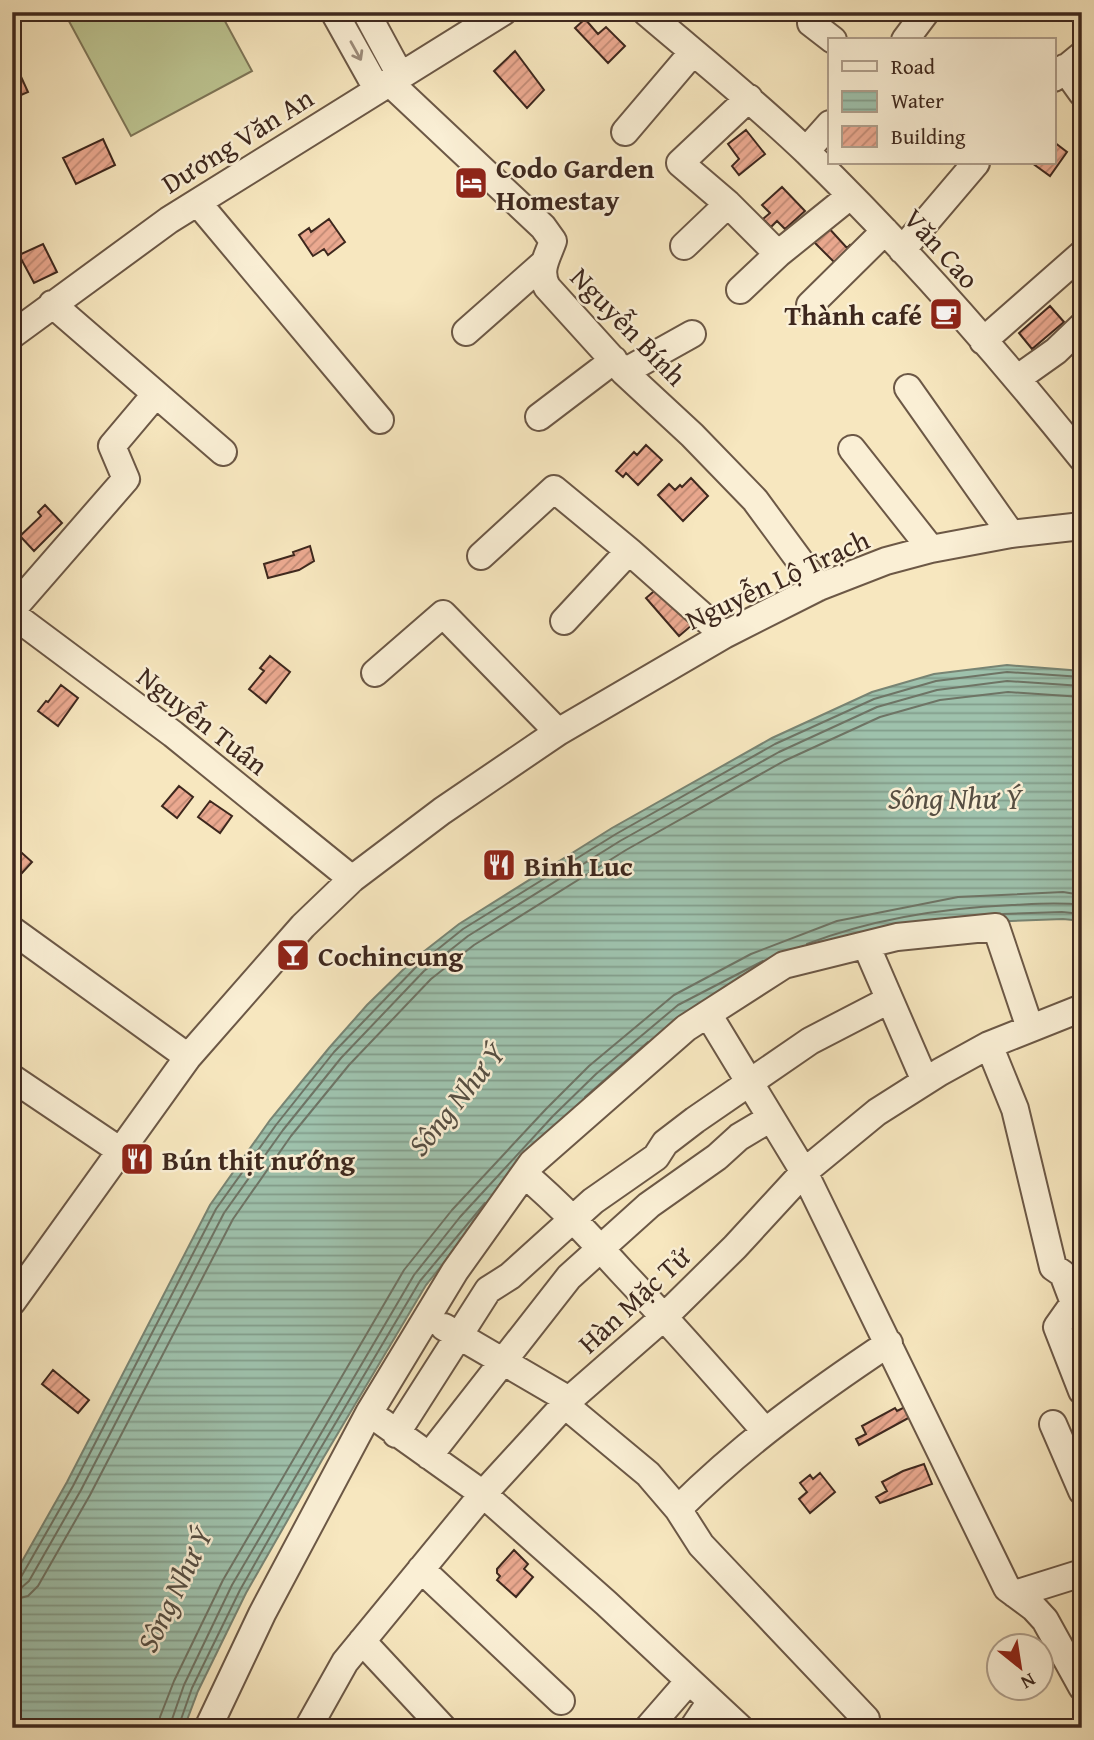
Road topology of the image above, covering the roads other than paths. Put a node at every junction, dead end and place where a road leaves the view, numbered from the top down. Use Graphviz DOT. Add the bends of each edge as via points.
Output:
graph roads {
  1 [pos="334,12"];
  2 [pos="366,12"];
  3 [pos="503,12"];
  4 [pos="646,12"];
  5 [pos="926,12"];
  6 [pos="811,23"];
  7 [pos="830,38"];
  8 [pos="906,38"];
  9 [pos="693,52"];
  10 [pos="1067,67"];
  11 [pos="389,82"];
  12 [pos="1082,93"];
  13 [pos="749,98"];
  14 [pos="828,126"];
  15 [pos="625,132"];
  16 [pos="806,151"];
  17 [pos="975,164"];
  18 [pos="850,195"];
  19 [pos="198,202"];
  20 [pos="728,204"];
  21 [pos="893,241"];
  22 [pos="684,246"];
  23 [pos="778,254"];
  24 [pos="1082,254"];
  25 [pos="543,264"];
  26 [pos="740,289"];
  27 [pos="52,304"];
  28 [pos="810,305"];
  29 [pos="1082,327"];
  30 [pos="466,332"];
  31 [pos="692,334"];
  32 [pos="12,335"];
  33 [pos="984,341"];
  34 [pos="619,366"];
  35 [pos="1017,378"];
  36 [pos="908,388"];
  37 [pos="155,395"];
  38 [pos="539,417"];
  39 [pos="380,420"];
  40 [pos="852,449"];
  41 [pos="223,452"];
  42 [pos="1082,458"];
  43 [pos="1082,527"];
  44 [pos="1011,534"];
  45 [pos="931,549"];
  46 [pos="629,551"];
  47 [pos="481,556"];
  48 [pos="819,587"];
  49 [pos="12,612"];
  50 [pos="564,621"];
  51 [pos="724,635"];
  52 [pos="375,673"];
  53 [pos="558,732"];
  54 [pos="352,878"];
  55 [pos="12,930"];
  56 [pos="866,945"];
  57 [pos="889,1000"];
  58 [pos="1082,1007"];
  59 [pos="708,1014"];
  60 [pos="1030,1028"];
  61 [pos="989,1045"];
  62 [pos="188,1057"];
  63 [pos="12,1077"];
  64 [pos="925,1082"];
  65 [pos="750,1083"];
  66 [pos="771,1118"];
  67 [pos="119,1150"];
  68 [pos="804,1172"];
  69 [pos="524,1174"];
  70 [pos="572,1219"];
  71 [pos="600,1248"];
  72 [pos="12,1302"];
  73 [pos="664,1317"];
  74 [pos="428,1318"];
  75 [pos="459,1336"];
  76 [pos="889,1343"];
  77 [pos="503,1362"];
  78 [pos="1082,1391"];
  79 [pos="567,1403"];
  80 [pos="369,1413"];
  81 [pos="1053,1424"];
  82 [pos="765,1431"];
  83 [pos="396,1433"];
  84 [pos="1075,1453"];
  85 [pos="429,1456"];
  86 [pos="1082,1491"];
  87 [pos="483,1494"];
  88 [pos="678,1509"];
  89 [pos="421,1569"];
  90 [pos="1082,1573"];
  91 [pos="1015,1594"];
  92 [pos="362,1641"];
  93 [pos="688,1682"];
  94 [pos="1082,1687"];
  95 [pos="561,1701"];
  96 [pos="711,1701"];
  97 [pos="208,1728"];
  98 [pos="308,1728"];
  99 [pos="443,1728"];
  100 [pos="648,1728"];
  101 [pos="693,1728"];
  102 [pos="740,1728"];
  103 [pos="859,1728"];
  1 -- 11 [label="street, one-way"];
  2 -- 11 [label="street"];
  3 -- 11 [label="street, Dương Văn An"];
  4 -- 9 [label="street, Văn Cao"];
  5 -- 8 [label="street"];
  6 -- 7 [label="street"];
  9 -- 13 [label="street, Văn Cao"];
  9 -- 15 [label="street"];
  10 -- 12 [label="street"];
  11 -- 19 [label="street, Dương Văn An"];
  11 -- 25 [label="street, Nguyễn Bính" via="543,226 553,242"];
  13 -- 16 [label="street, Văn Cao"];
  13 -- 20 [label="street" via="680,163"];
  14 -- 16 [label="street"];
  16 -- 18 [label="street, Văn Cao"];
  17 -- 21 [label="street"];
  18 -- 21 [label="street, Văn Cao"];
  18 -- 23 [label="street"];
  19 -- 27 [label="street, Dương Văn An"];
  19 -- 39 [label="street"];
  20 -- 22 [label="street"];
  20 -- 23 [label="street"];
  21 -- 28 [label="street"];
  21 -- 33 [label="street, Văn Cao"];
  23 -- 26 [label="street"];
  24 -- 33 [label="street"];
  25 -- 30 [label="street"];
  25 -- 34 [label="street, Nguyễn Bính" via="547,287"];
  27 -- 32 [label="street, Dương Văn An"];
  27 -- 37 [label="street"];
  29 -- 35 [label="street"];
  31 -- 34 [label="street"];
  33 -- 35 [label="street, Văn Cao"];
  34 -- 38 [label="street"];
  34 -- 48 [label="street, Nguyễn Bính" via="755,500"];
  35 -- 42 [label="street, Văn Cao"];
  36 -- 44 [label="street"];
  37 -- 41 [label="street"];
  37 -- 49 [label="street" via="112,446 126,479"];
  40 -- 45 [label="street"];
  43 -- 44 [label="street, Nguyễn Lộ Trạch"];
  44 -- 45 [label="street, Nguyễn Lộ Trạch"];
  45 -- 48 [label="street, Nguyễn Lộ Trạch"];
  46 -- 47 [label="street" via="554,489"];
  46 -- 50 [label="street"];
  46 -- 51 [label="street"];
  48 -- 51 [label="street, Nguyễn Lộ Trạch"];
  49 -- 54 [label="street, Nguyễn Tuân"];
  51 -- 53 [label="street, Nguyễn Lộ Trạch"];
  52 -- 53 [label="street" via="443,614"];
  53 -- 54 [label="street, Nguyễn Lộ Trạch"];
  54 -- 62 [label="street, Nguyễn Lộ Trạch" via="303,926"];
  55 -- 62 [label="street"];
  56 -- 57 [label="street"];
  56 -- 59 [label="street" via="784,965"];
  56 -- 60 [label="street" via="897,937 996,927"];
  57 -- 64 [label="street"];
  57 -- 65 [label="street" via="810,1041"];
  58 -- 60 [label="street, Hàn Mặc Tử"];
  59 -- 65 [label="street"];
  59 -- 69 [label="street"];
  60 -- 61 [label="street, Hàn Mặc Tử"];
  61 -- 64 [label="street, Hàn Mặc Tử"];
  61 -- 78 [label="street" via="1015,1109 1053,1267 1063,1274 1074,1303 1057,1327"];
  62 -- 67 [label="street, Nguyễn Lộ Trạch"];
  63 -- 67 [label="street"];
  64 -- 68 [label="street, Hàn Mặc Tử" via="877,1112"];
  65 -- 66 [label="street"];
  65 -- 70 [label="street" via="665,1143 656,1157"];
  66 -- 68 [label="street"];
  66 -- 71 [label="street" via="649,1205"];
  67 -- 72 [label="street, Nguyễn Lộ Trạch"];
  68 -- 73 [label="street, Hàn Mặc Tử"];
  68 -- 76 [label="street"];
  69 -- 70 [label="street"];
  69 -- 74 [label="street" via="455,1271"];
  70 -- 71 [label="street"];
  70 -- 75 [label="street" via="510,1276 488,1290"];
  71 -- 73 [label="street"];
  71 -- 77 [label="street" via="569,1277"];
  73 -- 79 [label="street, Hàn Mặc Tử"];
  73 -- 82 [label="street"];
  74 -- 75 [label="street"];
  74 -- 80 [label="street"];
  75 -- 77 [label="street"];
  75 -- 83 [label="street"];
  76 -- 82 [label="street"];
  76 -- 91 [label="street" via="1007,1588"];
  77 -- 79 [label="street"];
  77 -- 85 [label="street"];
  79 -- 87 [label="street, Hàn Mặc Tử"];
  79 -- 88 [label="street" via="648,1474"];
  80 -- 83 [label="street"];
  80 -- 97 [label="street" via="262,1614"];
  81 -- 84 [label="street"];
  82 -- 88 [label="street"];
  83 -- 85 [label="street"];
  84 -- 86 [label="street"];
  85 -- 87 [label="street"];
  87 -- 89 [label="street, Hàn Mặc Tử"];
  87 -- 93 [label="street"];
  88 -- 103 [label="street" via="701,1545 866,1719"];
  89 -- 92 [label="street, Hàn Mặc Tử"];
  89 -- 95 [label="street"];
  90 -- 91 [label="street"];
  91 -- 94 [label="street" via="1045,1620"];
  92 -- 98 [label="street, Hàn Mặc Tử"];
  92 -- 99 [label="street"];
  93 -- 96 [label="street"];
  93 -- 100 [label="street"];
  96 -- 101 [label="street"];
  96 -- 102 [label="street"];
}
